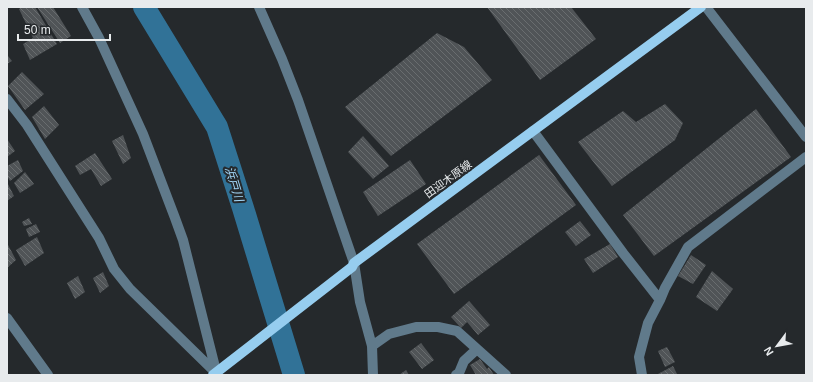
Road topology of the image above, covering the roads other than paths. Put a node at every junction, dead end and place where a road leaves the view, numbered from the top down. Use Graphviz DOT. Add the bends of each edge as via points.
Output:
graph roads {
  1 [pos="82,7"];
  2 [pos="259,7"];
  3 [pos="701,7"];
  4 [pos="706,7"];
  5 [pos="7,99"];
  6 [pos="533,131"];
  7 [pos="806,137"];
  8 [pos="806,157"];
  9 [pos="353,265"];
  10 [pos="660,300"];
  11 [pos="7,318"];
  12 [pos="372,346"];
  13 [pos="477,349"];
  14 [pos="215,374"];
  15 [pos="48,375"];
  16 [pos="373,375"];
  17 [pos="456,375"];
  18 [pos="506,375"];
  19 [pos="642,375"];
  1 -- 14 [label="street" via="143,134 175,218 187,254"];
  2 -- 9 [label="street" via="298,100"];
  3 -- 6 [label="main road, 田迎木原線"];
  4 -- 7 [label="street"];
  5 -- 14 [label="street" via="27,125 99,238 114,269 130,290"];
  6 -- 9 [label="main road, 田迎木原線"];
  6 -- 10 [label="street"];
  8 -- 10 [label="street" via="688,247"];
  9 -- 12 [label="street"];
  9 -- 14 [label="main road, 田迎木原線"];
  10 -- 19 [label="street" via="648,323 639,357"];
  11 -- 15 [label="street"];
  12 -- 13 [label="street" via="390,334 416,327 438,327 457,331"];
  12 -- 16 [label="street"];
  13 -- 17 [label="street" via="464,361"];
  13 -- 18 [label="street"];
}
